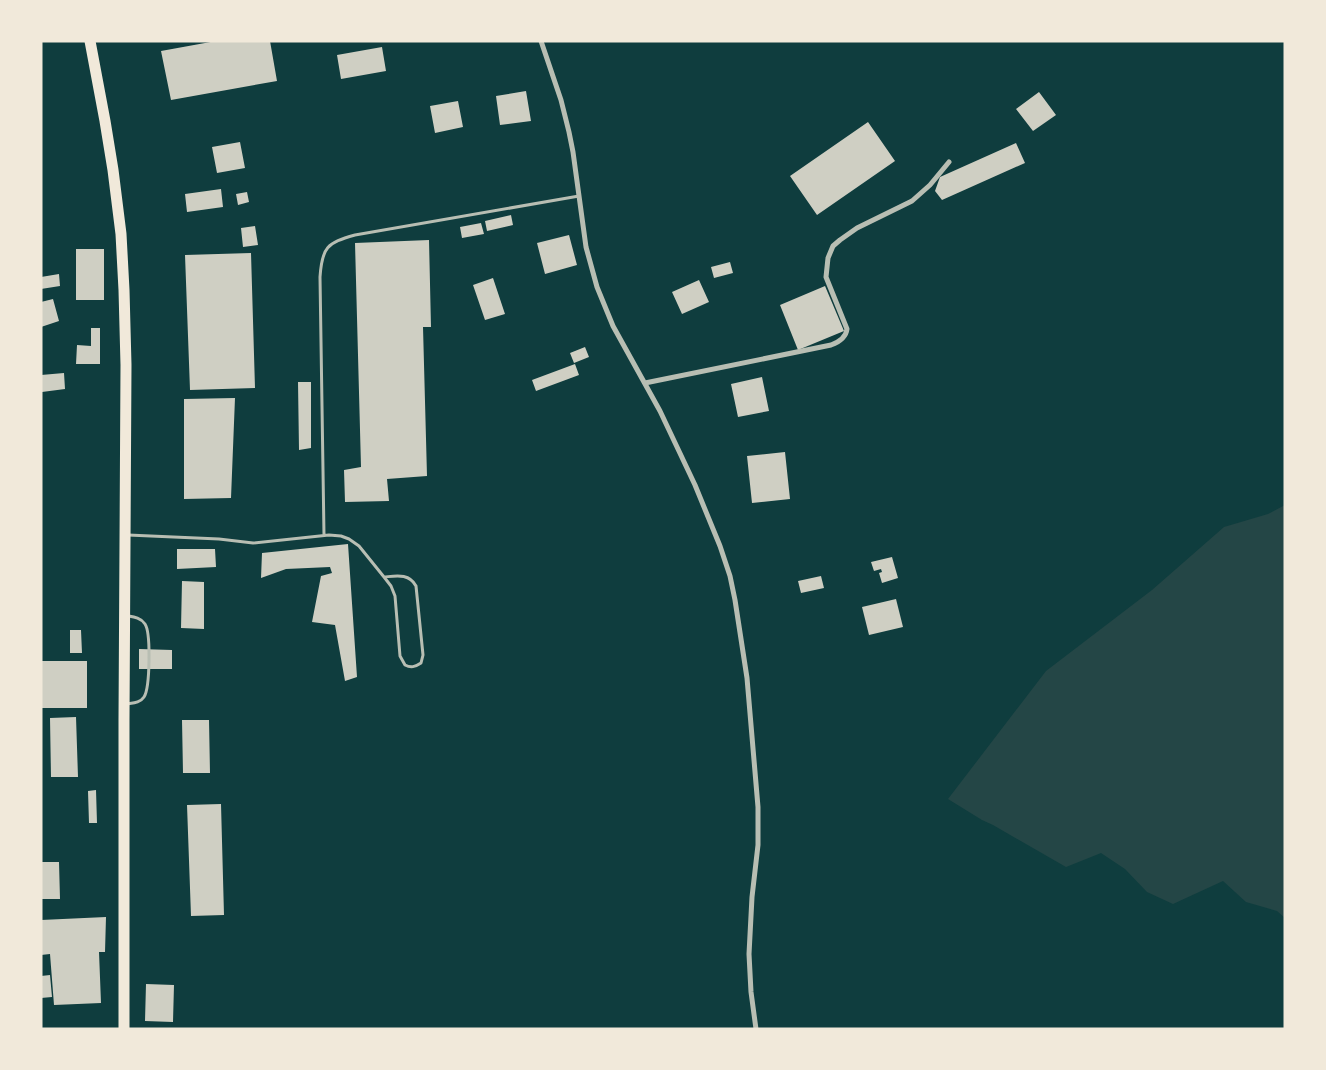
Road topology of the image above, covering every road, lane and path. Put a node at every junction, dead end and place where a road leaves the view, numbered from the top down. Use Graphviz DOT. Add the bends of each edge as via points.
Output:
graph roads {
  1 [pos="90,41"];
  2 [pos="541,41"];
  3 [pos="949,162"];
  4 [pos="579,196"];
  5 [pos="645,383"];
  6 [pos="125,535"];
  7 [pos="324,535"];
  8 [pos="384,577"];
  9 [pos="124,616"];
  10 [pos="124,705"];
  11 [pos="124,1029"];
  12 [pos="756,1029"];
  1 -- 6 [label="main road" via="112,162 123,259"];
  2 -- 4 [label="street" via="567,123"];
  3 -- 5 [label="street" via="912,201 857,228 833,246 826,277 847,329 838,342"];
  4 -- 5 [label="street" via="586,247 597,287"];
  4 -- 7 [label="lane" via="356,235 333,242 327,248 320,277"];
  5 -- 12 [label="street" via="714,530 730,576 741,628 759,826 749,954"];
  6 -- 7 [label="lane" via="253,543"];
  6 -- 9 [label="main road"];
  7 -- 8 [label="lane" via="349,539 359,546"];
  8 -- 8 [label="lane" via="396,600 400,656 405,665 417,666 423,655 416,586 405,576"];
  9 -- 10 [label="main road"];
  9 -- 10 [label="lane" via="143,621 149,638 146,693 139,701"];
  10 -- 11 [label="main road"];
}
